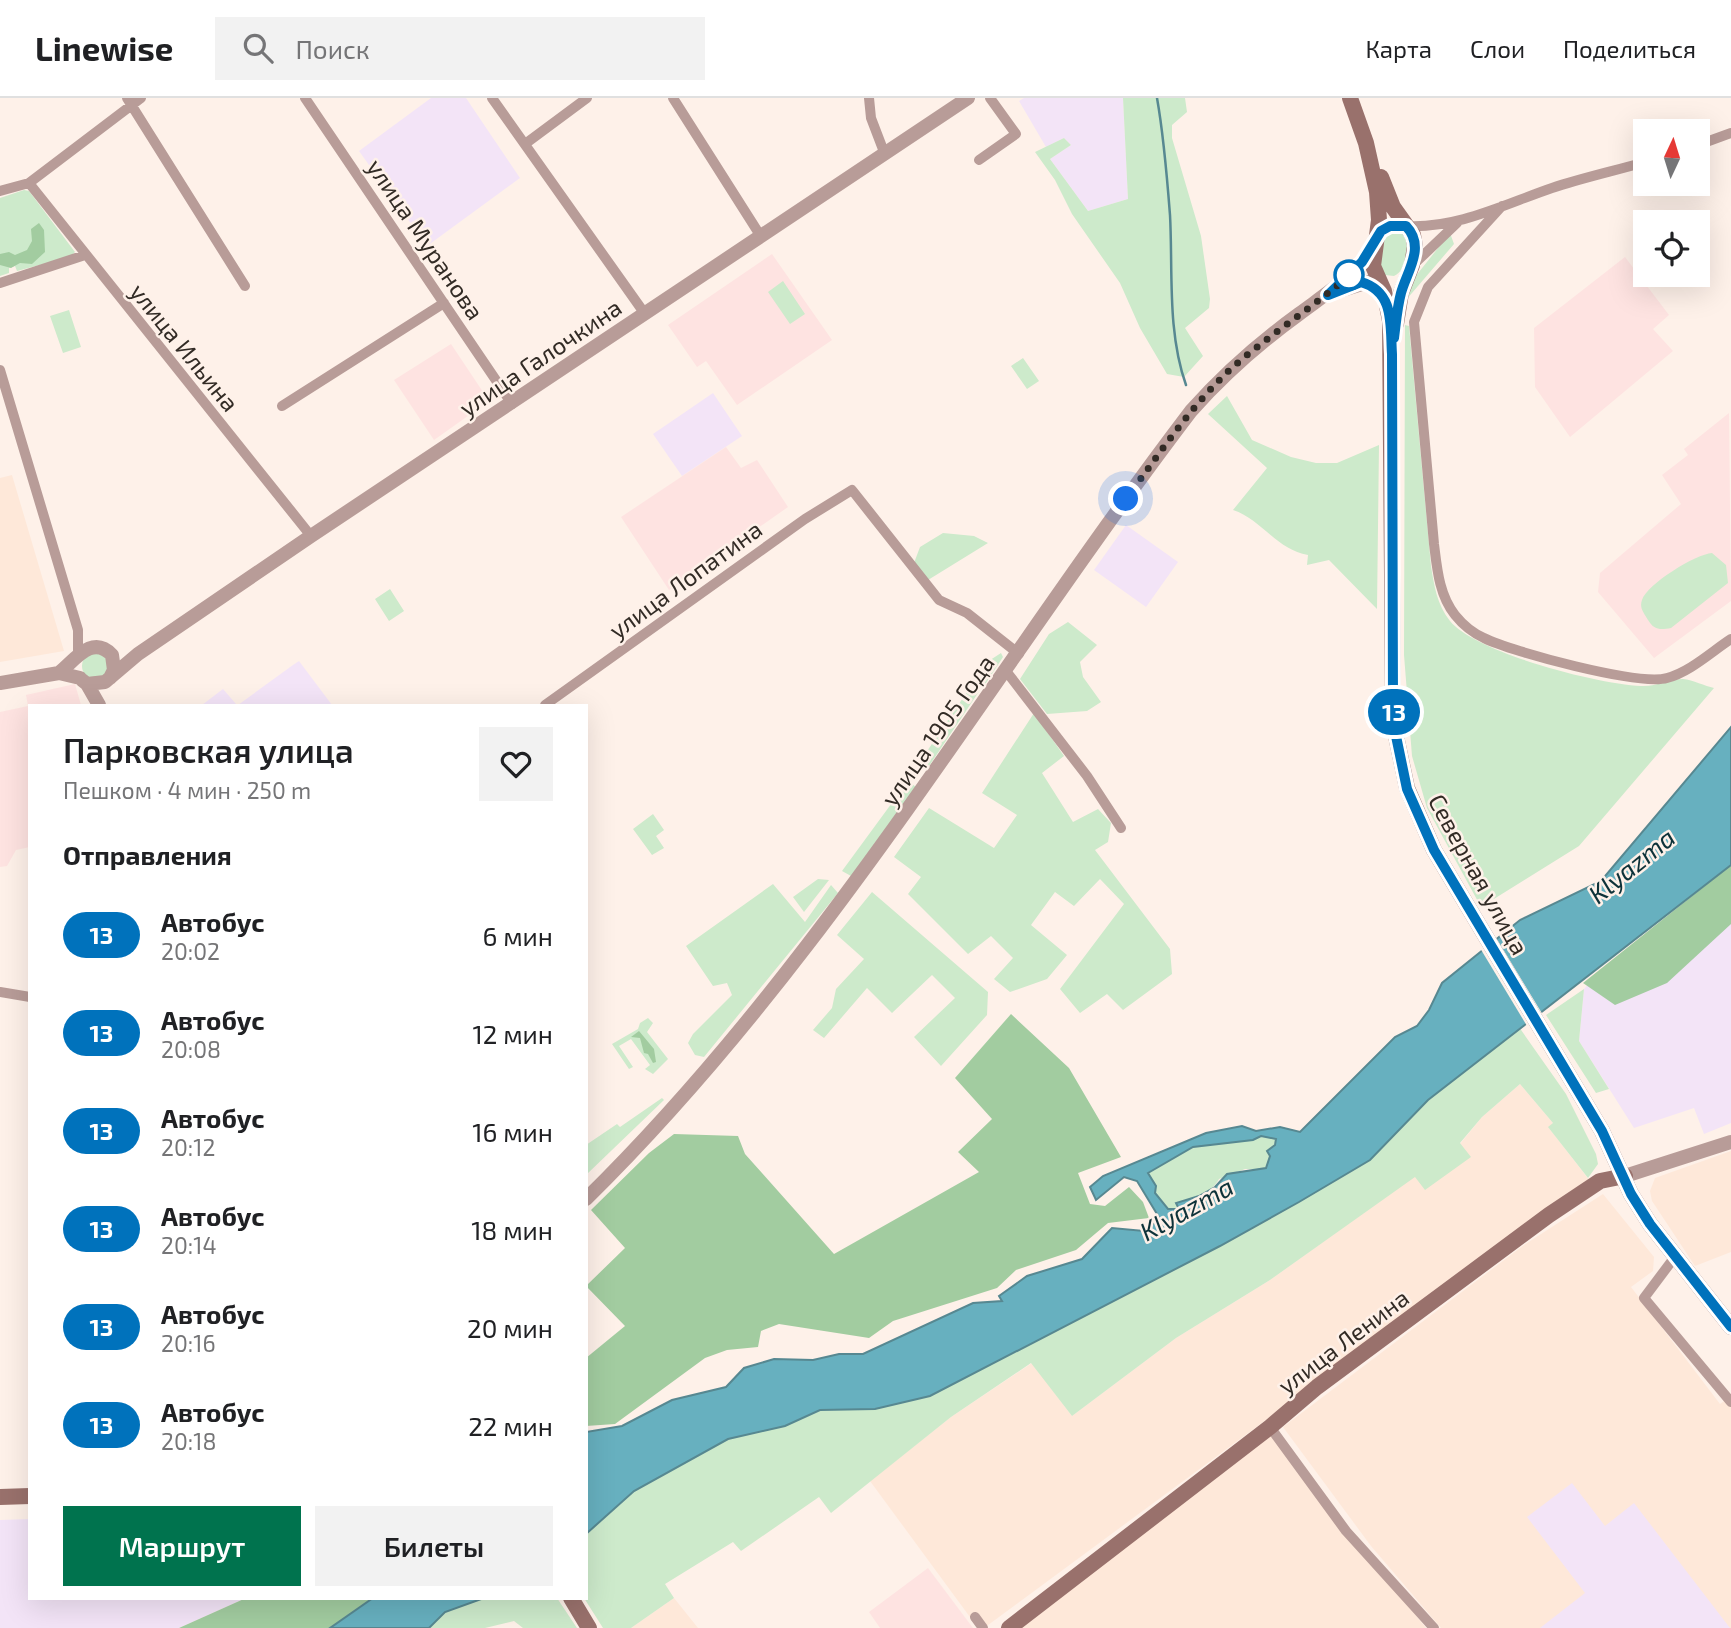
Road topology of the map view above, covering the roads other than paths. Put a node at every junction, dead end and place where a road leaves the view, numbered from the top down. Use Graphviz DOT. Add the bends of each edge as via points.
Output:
graph roads {
  1 [pos="141,98"];
  2 [pos="306,98"];
  3 [pos="492,98"];
  4 [pos="587,98"];
  5 [pos="673,98"];
  6 [pos="869,98"];
  7 [pos="968,98"];
  8 [pos="990,98"];
  9 [pos="1350,98"];
  10 [pos="129,102"];
  11 [pos="1731,133"];
  12 [pos="1710,141"];
  13 [pos="1366,143"];
  14 [pos="525,144"];
  15 [pos="884,152"];
  16 [pos="979,160"];
  17 [pos="1633,166"];
  18 [pos="29,183"];
  19 [pos="0,191"];
  20 [pos="1502,206"];
  21 [pos="1462,220"];
  22 [pos="1406,226"];
  23 [pos="1451,228"];
  24 [pos="760,235"];
  25 [pos="1375,242"];
  26 [pos="1461,251"];
  27 [pos="85,256"];
  28 [pos="1411,268"];
  29 [pos="1378,279"];
  30 [pos="0,282"];
  31 [pos="1361,282"];
  32 [pos="245,286"];
  33 [pos="1328,295"];
  34 [pos="1387,301"];
  35 [pos="444,303"];
  36 [pos="645,314"];
  37 [pos="1392,354"];
  38 [pos="0,370"];
  39 [pos="512,404"];
  40 [pos="282,406"];
  41 [pos="310,536"];
  42 [pos="78,630"];
  43 [pos="1731,639"];
  44 [pos="100,648"];
  45 [pos="138,654"];
  46 [pos="1019,654"];
  47 [pos="77,657"];
  48 [pos="1006,671"];
  49 [pos="59,673"];
  50 [pos="108,680"];
  51 [pos="84,681"];
  52 [pos="0,683"];
  53 [pos="100,704"];
  54 [pos="101,704"];
  55 [pos="546,704"];
  56 [pos="1121,828"];
  57 [pos="0,992"];
  58 [pos="28,997"];
  59 [pos="1731,1142"];
  60 [pos="1625,1176"];
  61 [pos="588,1197"];
  62 [pos="1674,1258"];
  63 [pos="1731,1326"];
  64 [pos="1731,1402"];
  65 [pos="1270,1427"];
  66 [pos="28,1496"];
  67 [pos="0,1497"];
  68 [pos="572,1600"];
  69 [pos="975,1617"];
  70 [pos="589,1628"];
  71 [pos="983,1628"];
  72 [pos="1009,1628"];
  73 [pos="1434,1628"];
  1 -- 10 [label="street"];
  2 -- 35 [label="street, улица Муранова"];
  3 -- 14 [label="street"];
  4 -- 14 [label="street"];
  5 -- 24 [label="street"];
  6 -- 15 [label="street"];
  7 -- 15 [label="street, улица Галочкина"];
  8 -- 16 [label="street" via="1016,134"];
  9 -- 13 [label="main road, Северная улица"];
  10 -- 18 [label="street"];
  10 -- 32 [label="street"];
  11 -- 12 [label="street"];
  13 -- 22 [label="main road, Северная улица"];
  13 -- 25 [label="main road, Северная улица" via="1379,208"];
  14 -- 36 [label="street"];
  15 -- 24 [label="street, улица Галочкина"];
  17 -- 20 [label="street"];
  18 -- 19 [label="street"];
  18 -- 27 [label="street, улица Ильина"];
  20 -- 21 [label="street"];
  20 -- 26 [label="street"];
  21 -- 22 [label="street"];
  21 -- 23 [label="street"];
  22 -- 25 [label="main road" via="1390,226"];
  22 -- 28 [label="main road, Северная улица" via="1415,239"];
  23 -- 26 [label="street" via="1461,228 1466,234"];
  23 -- 28 [label="street"];
  24 -- 36 [label="street, улица Галочкина"];
  25 -- 29 [label="main road, Северная улица" via="1373,266"];
  25 -- 33 [label="street, улица 1905 Года" via="1355,270"];
  26 -- 43 [label="street" via="1428,287 1414,322 1438,576 1449,607 1468,629 1486,639 1646,679 1666,678 1685,670"];
  27 -- 30 [label="street"];
  27 -- 41 [label="street, улица Ильина"];
  28 -- 29 [label="main road" via="1397,281"];
  28 -- 37 [label="main road, Северная улица" via="1399,303"];
  29 -- 31 [label="street, улица 1905 Года"];
  29 -- 34 [label="main road, Северная улица"];
  31 -- 33 [label="street, улица 1905 Года"];
  31 -- 34 [label="street" via="1377,289"];
  33 -- 46 [label="street, улица 1905 Года" via="1234,366 1191,411"];
  34 -- 37 [label="main road, Северная улица"];
  35 -- 39 [label="street, улица Муранова"];
  35 -- 40 [label="street"];
  36 -- 39 [label="street, улица Галочкина"];
  37 -- 60 [label="main road, Северная улица" via="1392,660 1396,736 1416,814"];
  38 -- 42 [label="street"];
  39 -- 41 [label="street, улица Галочкина"];
  41 -- 45 [label="street, улица Галочкина"];
  42 -- 44 [label="street"];
  42 -- 47 [label="street"];
  44 -- 45 [label="street"];
  44 -- 47 [label="street"];
  44 -- 50 [label="street" via="115,663"];
  45 -- 50 [label="street, улица Галочкина"];
  46 -- 48 [label="street, улица 1905 Года"];
  46 -- 55 [label="street, улица Лопатина" via="967,613 939,600 852,490"];
  47 -- 49 [label="street"];
  47 -- 51 [label="street" via="76,672"];
  48 -- 56 [label="street" via="1094,785"];
  48 -- 61 [label="street, улица 1905 Года" via="852,890 771,992 663,1122"];
  49 -- 51 [label="street"];
  49 -- 52 [label="street"];
  50 -- 51 [label="street"];
  50 -- 54 [label="street"];
  51 -- 53 [label="street"];
  57 -- 58 [label="street"];
  59 -- 60 [label="street, улица Ленина"];
  60 -- 62 [label="main road, Северная улица" via="1631,1194"];
  60 -- 65 [label="main road, улица Ленина" via="1600,1181 1549,1215"];
  62 -- 63 [label="main road, Северная улица"];
  62 -- 64 [label="street" via="1644,1298"];
  65 -- 72 [label="main road, улица Ленина"];
  65 -- 73 [label="street" via="1346,1531"];
  66 -- 67 [label="main road"];
  68 -- 70 [label="main road"];
  69 -- 71 [label="street"];
}
